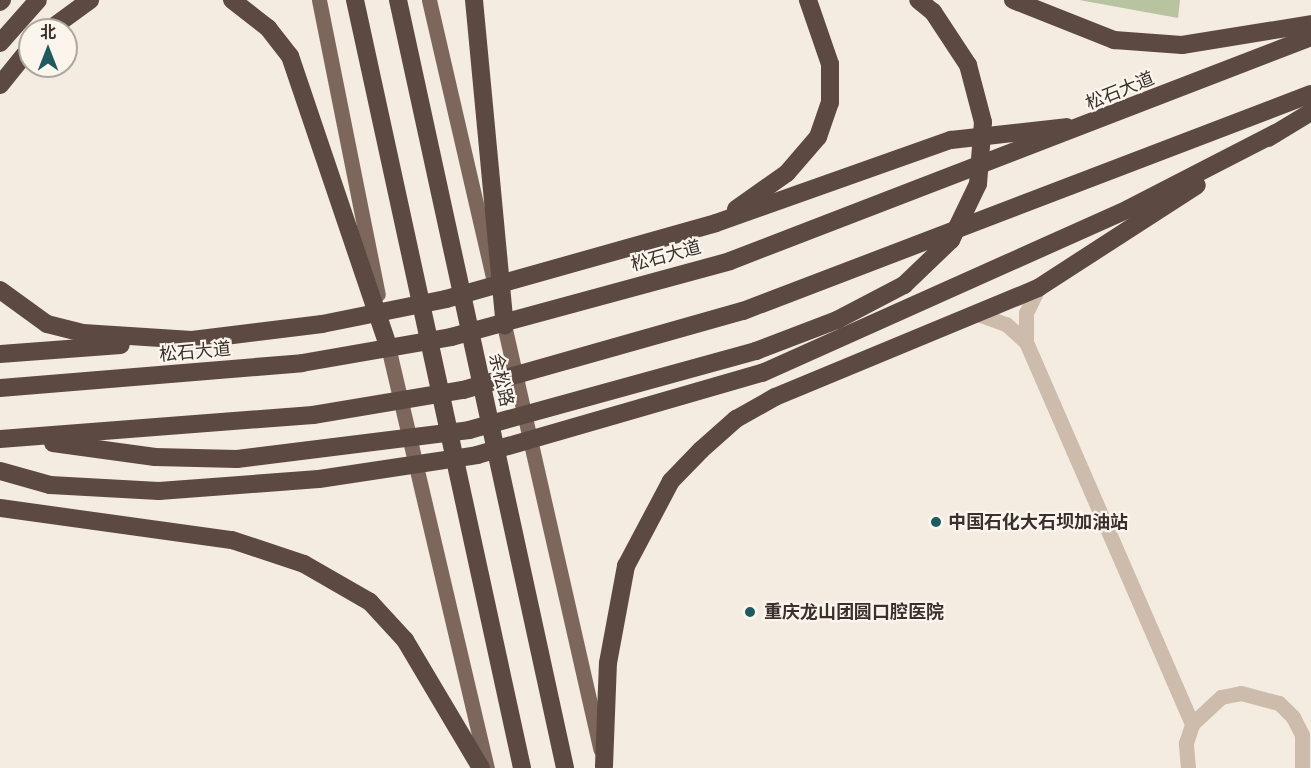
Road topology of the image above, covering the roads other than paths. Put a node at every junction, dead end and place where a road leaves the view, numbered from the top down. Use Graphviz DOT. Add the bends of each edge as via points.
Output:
graph roads {
  1 [pos="38,0"];
  2 [pos="90,0"];
  3 [pos="232,0"];
  4 [pos="319,0"];
  5 [pos="355,0"];
  6 [pos="398,0"];
  7 [pos="429,0"];
  8 [pos="474,0"];
  9 [pos="808,0"];
  10 [pos="918,0"];
  11 [pos="1013,0"];
  12 [pos="65,18"];
  13 [pos="1311,24"];
  14 [pos="1311,37"];
  15 [pos="0,43"];
  16 [pos="18,63"];
  17 [pos="0,85"];
  18 [pos="1311,94"];
  19 [pos="1311,112"];
  20 [pos="1095,124"];
  21 [pos="1276,133"];
  22 [pos="716,223"];
  23 [pos="1038,288"];
  24 [pos="0,290"];
  25 [pos="975,313"];
  26 [pos="505,326"];
  27 [pos="192,339"];
  28 [pos="386,339"];
  29 [pos="1026,342"];
  30 [pos="0,354"];
  31 [pos="0,388"];
  32 [pos="8,438"];
  33 [pos="0,471"];
  34 [pos="0,508"];
  35 [pos="1192,724"];
  36 [pos="1306,733"];
  37 [pos="605,767"];
  38 [pos="481,768"];
  39 [pos="487,768"];
  40 [pos="522,768"];
  41 [pos="565,768"];
  42 [pos="1188,768"];
  43 [pos="1302,768"];
  1 -- 15 [label="highway"];
  2 -- 12 [label="highway"];
  3 -- 28 [label="highway" via="268,28 290,56"];
  4 -- 28 [label="main road"];
  5 -- 40 [label="highway"];
  6 -- 41 [label="highway, 余松路"];
  7 -- 26 [label="main road" via="456,134"];
  8 -- 26 [label="highway"];
  9 -- 22 [label="highway" via="830,64 830,103 818,137 787,173"];
  10 -- 32 [label="highway" via="933,12 968,65 983,122 978,184 951,240 904,285 837,320 756,351 470,430 319,452 237,459 155,457"];
  11 -- 13 [label="highway" via="1055,21 1113,40 1182,45"];
  14 -- 20 [label="highway, 松石大道"];
  16 -- 17 [label="highway"];
  18 -- 32 [label="highway" via="743,311 463,390 313,415"];
  19 -- 21 [label="highway"];
  20 -- 22 [label="highway" via="951,140"];
  20 -- 31 [label="highway, 松石大道" via="730,261 451,337 302,363"];
  21 -- 23 [label="highway"];
  21 -- 33 [label="highway" via="1128,208 762,373 477,454 318,479 159,491 61,487"];
  22 -- 27 [label="highway" via="446,299 322,324"];
  23 -- 25 [label="highway"];
  23 -- 29 [label="street" via="1026,313"];
  24 -- 27 [label="highway" via="47,324 83,333"];
  25 -- 29 [label="street" via="1006,324"];
  25 -- 37 [label="highway" via="776,397 736,419 671,481 626,566 613,614"];
  26 -- 37 [label="main road"];
  27 -- 30 [label="highway"];
  28 -- 39 [label="main road"];
  29 -- 35 [label="street"];
  34 -- 38 [label="highway" via="232,540 304,564 370,602 405,640"];
  35 -- 36 [label="street" via="1221,697 1260,695 1286,710"];
  35 -- 42 [label="street" via="1186,743"];
  36 -- 43 [label="street"];
}
